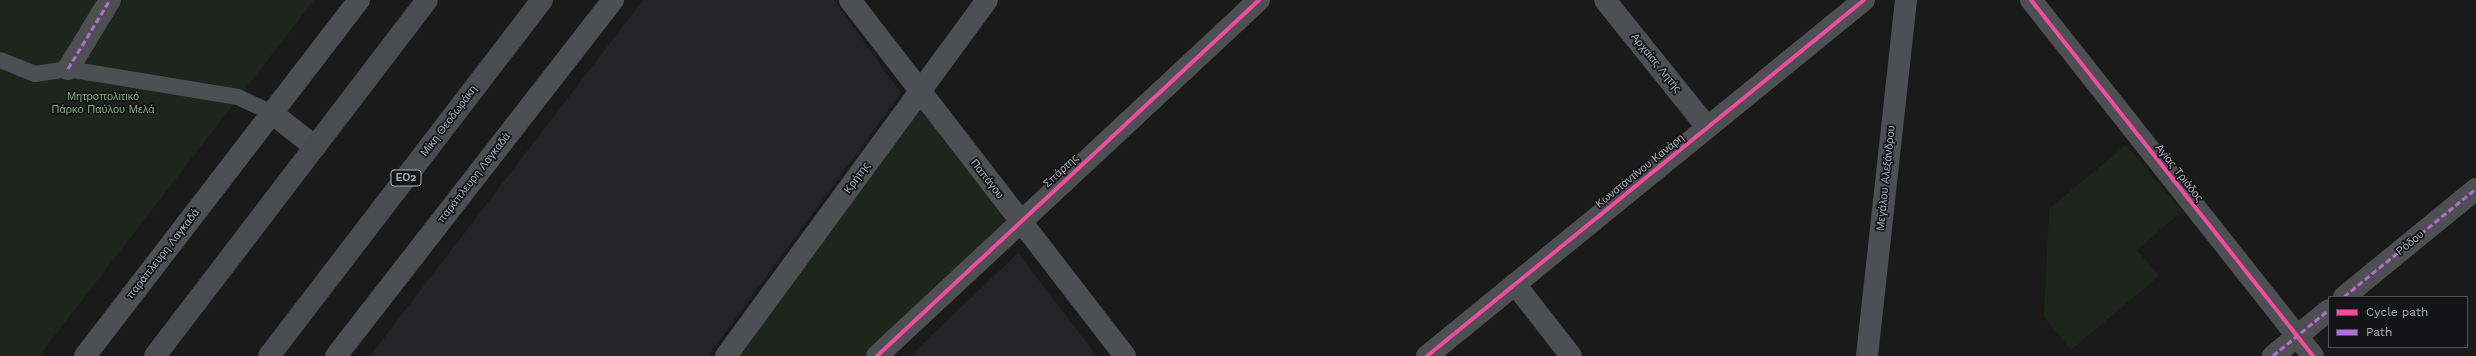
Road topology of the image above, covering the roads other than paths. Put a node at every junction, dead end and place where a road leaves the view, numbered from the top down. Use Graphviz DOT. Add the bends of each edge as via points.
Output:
graph roads {
  1 [pos="110,0"];
  2 [pos="359,0"];
  3 [pos="427,0"];
  4 [pos="542,0"];
  5 [pos="613,0"];
  6 [pos="850,0"];
  7 [pos="987,0"];
  8 [pos="1259,0"];
  9 [pos="1605,0"];
  10 [pos="1864,0"];
  11 [pos="1906,0"];
  12 [pos="2031,0"];
  13 [pos="0,60"];
  14 [pos="68,69"];
  15 [pos="920,92"];
  16 [pos="272,113"];
  17 [pos="1707,127"];
  18 [pos="315,147"];
  19 [pos="2476,189"];
  20 [pos="1020,221"];
  21 [pos="1515,284"];
  22 [pos="2345,296"];
  23 [pos="2328,311"];
  24 [pos="2296,336"];
  25 [pos="85,356"];
  26 [pos="155,356"];
  27 [pos="269,356"];
  28 [pos="336,356"];
  29 [pos="726,356"];
  30 [pos="877,356"];
  31 [pos="1125,356"];
  32 [pos="1427,356"];
  33 [pos="1571,356"];
  34 [pos="1867,356"];
  35 [pos="2273,356"];
  36 [pos="2313,356"];
  1 -- 14 [label="street"];
  2 -- 16 [label="street, παράπλευρη Λαγκαδά"];
  3 -- 18 [label="highway"];
  4 -- 27 [label="highway, Μίκη Θεοδωράκη / ΕΟ2"];
  5 -- 28 [label="street, παράπλευρη Λαγκαδά"];
  6 -- 15 [label="street, Παπάγου"];
  7 -- 15 [label="street, Κρήτης"];
  8 -- 20 [label="street, Σπάρτης"];
  9 -- 17 [label="street, Αρχαίας Λητής"];
  10 -- 17 [label="street, Κωνσταντίνου Κανάρη"];
  11 -- 34 [label="street, Μεγάλου Αλεξάνδρου"];
  12 -- 24 [label="street, Αγίας Τριάδος"];
  13 -- 14 [label="lane" via="35,74"];
  14 -- 16 [label="lane" via="238,97"];
  15 -- 20 [label="street, Παπάγου"];
  15 -- 29 [label="street, Κρήτης"];
  16 -- 18 [label="street"];
  16 -- 25 [label="street, παράπλευρη Λαγκαδά"];
  17 -- 21 [label="street, Κωνσταντίνου Κανάρη"];
  18 -- 26 [label="highway"];
  19 -- 22 [label="street, Ρόδου"];
  20 -- 30 [label="street, Σπάρτης"];
  20 -- 31 [label="street, Παπάγου"];
  21 -- 32 [label="street, Κωνσταντίνου Κανάρη"];
  21 -- 33 [label="street"];
  23 -- 24 [label="street"];
  24 -- 35 [label="street"];
  24 -- 36 [label="street, Αγίας Τριάδος"];
}
